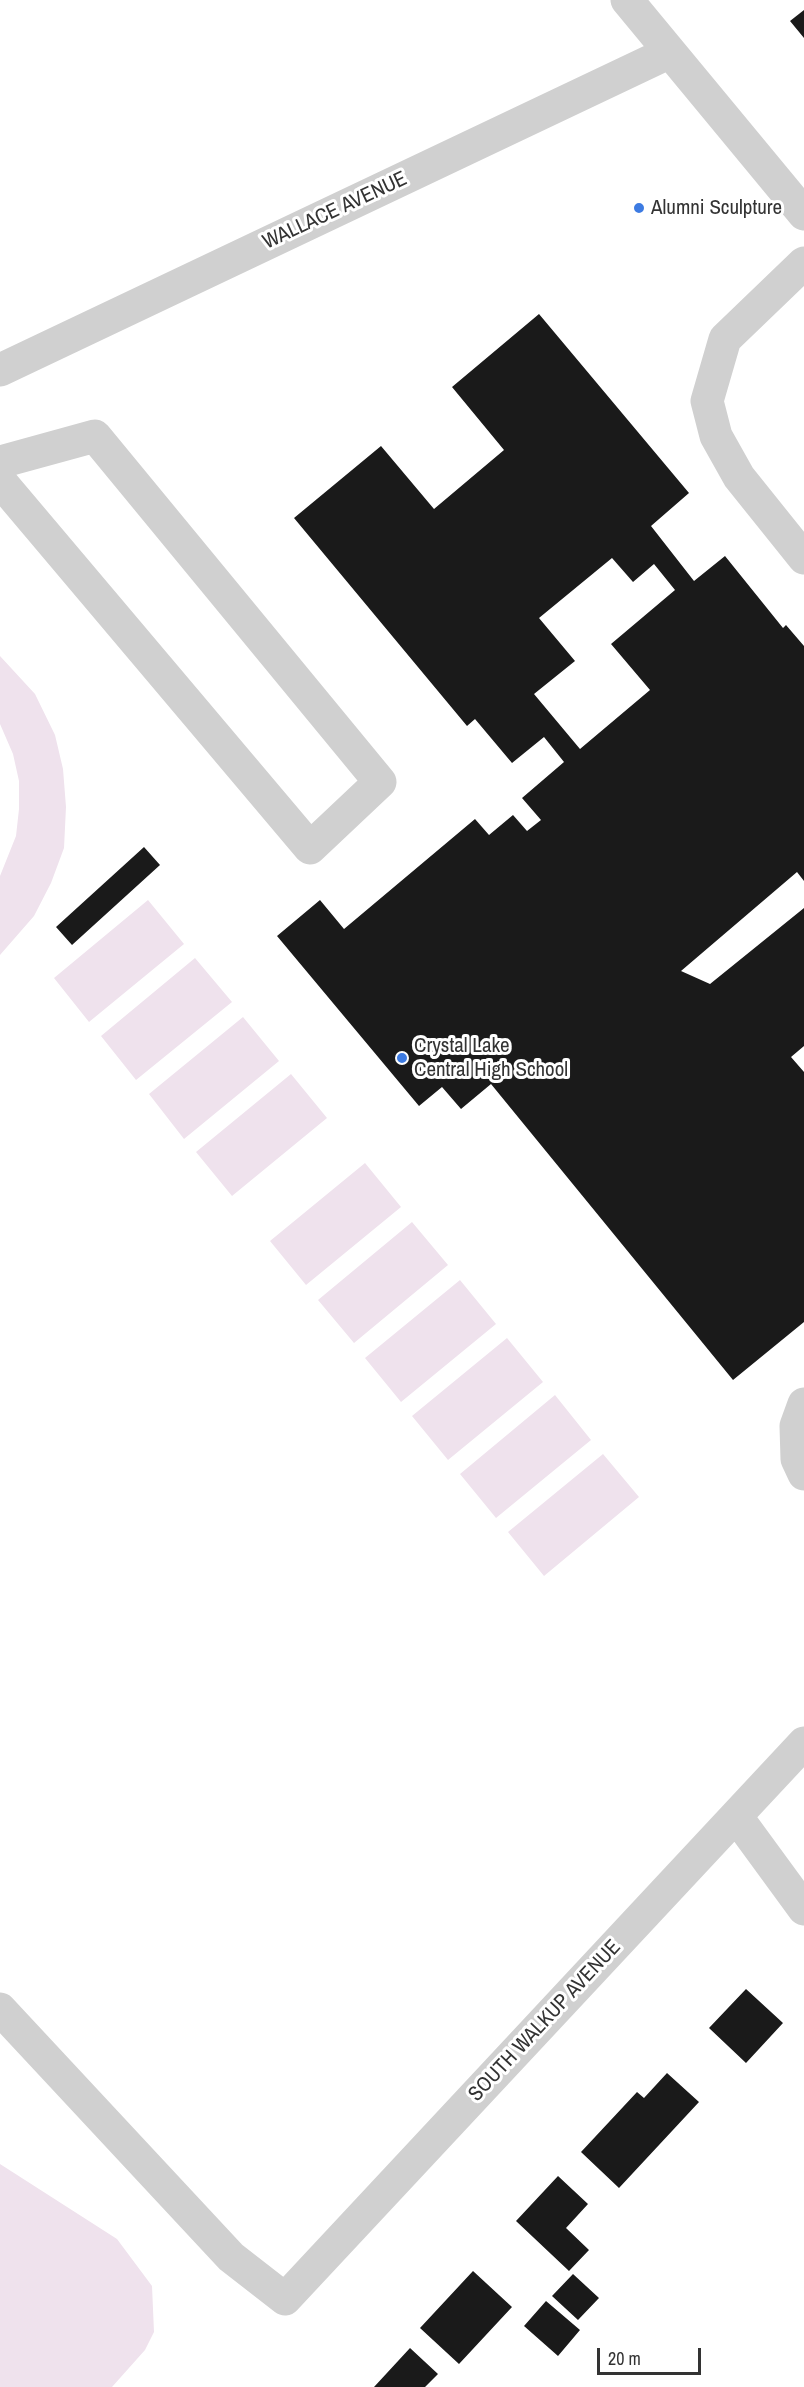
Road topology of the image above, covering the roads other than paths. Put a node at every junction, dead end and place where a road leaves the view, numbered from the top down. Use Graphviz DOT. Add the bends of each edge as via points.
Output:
graph roads {
  1 [pos="627,0"];
  2 [pos="670,52"];
  3 [pos="804,214"];
  4 [pos="804,263"];
  5 [pos="0,370"];
  6 [pos="0,462"];
  7 [pos="0,481"];
  8 [pos="804,558"];
  9 [pos="804,1404"];
  10 [pos="804,1474"];
  11 [pos="804,1743"];
  12 [pos="736,1816"];
  13 [pos="804,1910"];
  14 [pos="0,2009"];
  1 -- 2 [label="street"];
  2 -- 3 [label="street"];
  2 -- 5 [label="street, WALLACE AVENUE"];
  4 -- 8 [label="street" via="724,339 707,401 716,436 739,477"];
  6 -- 7 [label="street" via="95,436 380,782 310,848"];
  9 -- 10 [label="street" via="796,1426 797,1459"];
  11 -- 12 [label="street, SOUTH WALKUP AVENUE"];
  12 -- 13 [label="street"];
  12 -- 14 [label="street, SOUTH WALKUP AVENUE" via="285,2299 231,2257"];
}
